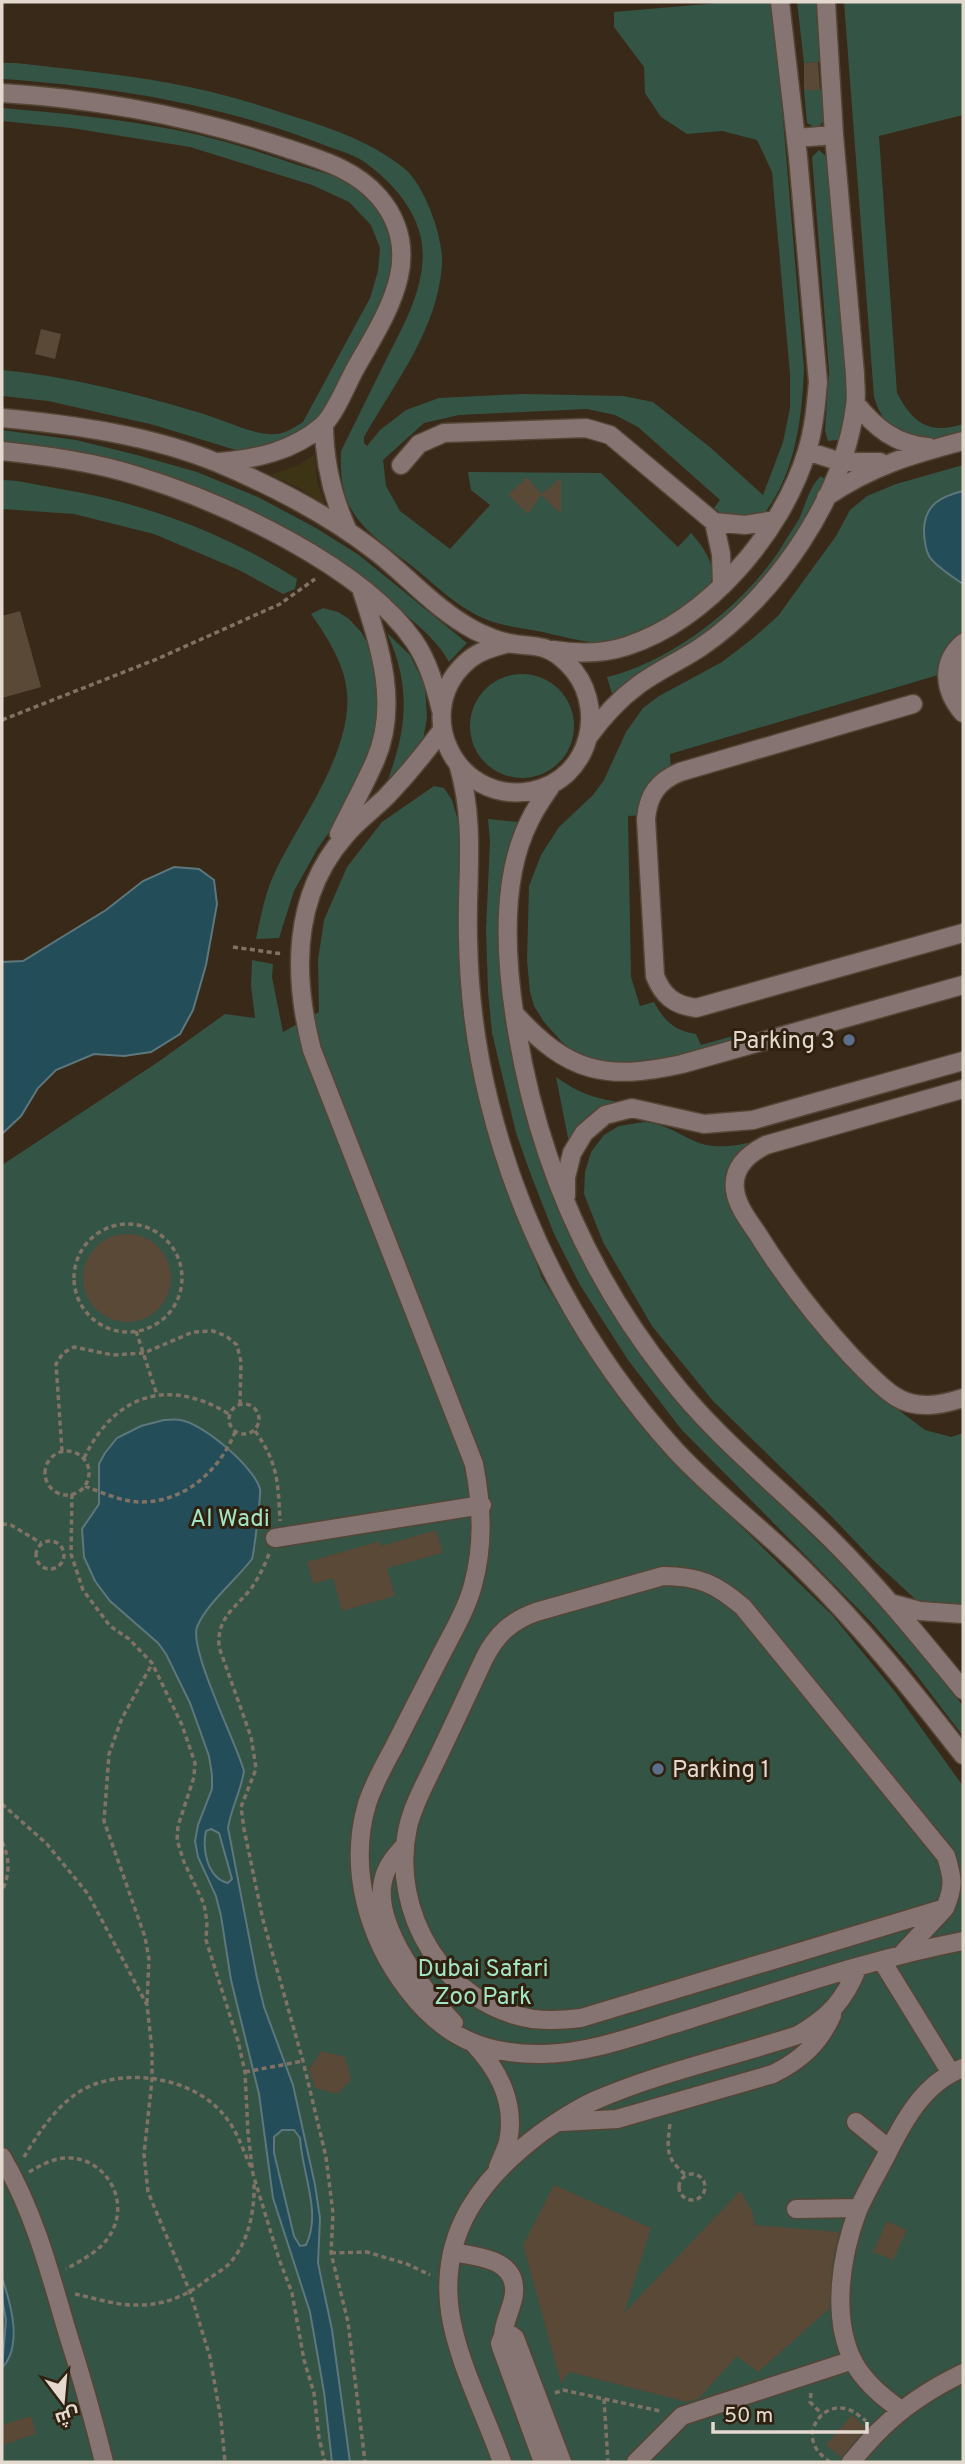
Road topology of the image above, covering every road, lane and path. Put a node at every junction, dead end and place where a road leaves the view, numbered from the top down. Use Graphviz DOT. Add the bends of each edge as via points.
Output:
graph roads {
  1 [pos="780,2"];
  2 [pos="826,2"];
  3 [pos="2,93"];
  4 [pos="834,135"];
  5 [pos="796,138"];
  6 [pos="856,404"];
  7 [pos="2,418"];
  8 [pos="324,424"];
  9 [pos="963,440"];
  10 [pos="938,447"];
  11 [pos="2,451"];
  12 [pos="807,451"];
  13 [pos="897,459"];
  14 [pos="216,462"];
  15 [pos="841,462"];
  16 [pos="401,465"];
  17 [pos="826,497"];
  18 [pos="775,520"];
  19 [pos="714,522"];
  20 [pos="348,531"];
  21 [pos="331,567"];
  22 [pos="722,586"];
  23 [pos="361,588"];
  24 [pos="509,643"];
  25 [pos="963,643"];
  26 [pos="549,650"];
  27 [pos="963,666"];
  28 [pos="914,704"];
  29 [pos="441,710"];
  30 [pos="963,711"];
  31 [pos="2,720"];
  32 [pos="442,730"];
  33 [pos="589,736"];
  34 [pos="459,767"];
  35 [pos="552,783"];
  36 [pos="327,860"];
  37 [pos="963,933"];
  38 [pos="233,947"];
  39 [pos="299,956"];
  40 [pos="963,985"];
  41 [pos="514,1012"];
  42 [pos="963,1061"];
  43 [pos="963,1089"];
  44 [pos="565,1203"];
  45 [pos="136,1331"];
  46 [pos="144,1353"];
  47 [pos="158,1395"];
  48 [pos="963,1398"];
  49 [pos="240,1405"];
  50 [pos="229,1414"];
  51 [pos="255,1431"];
  52 [pos="235,1432"];
  53 [pos="62,1451"];
  54 [pos="84,1458"];
  55 [pos="85,1486"];
  56 [pos="72,1494"];
  57 [pos="481,1505"];
  58 [pos="2,1524"];
  59 [pos="275,1538"];
  60 [pos="41,1543"];
  61 [pos="70,1543"];
  62 [pos="63,1549"];
  63 [pos="890,1603"];
  64 [pos="963,1614"];
  65 [pos="152,1664"];
  66 [pos="963,1690"];
  67 [pos="963,1755"];
  68 [pos="2,1804"];
  69 [pos="2,1842"];
  70 [pos="405,1845"];
  71 [pos="2,1891"];
  72 [pos="945,1908"];
  73 [pos="963,1941"];
  74 [pos="901,1955"];
  75 [pos="883,1961"];
  76 [pos="858,1967"];
  77 [pos="146,2005"];
  78 [pos="835,2008"];
  79 [pos="476,2046"];
  80 [pos="303,2061"];
  81 [pos="957,2071"];
  82 [pos="245,2072"];
  83 [pos="152,2080"];
  84 [pos="671,2114"];
  85 [pos="557,2122"];
  86 [pos="856,2122"];
  87 [pos="889,2149"];
  88 [pos="2,2157"];
  89 [pos="253,2174"];
  90 [pos="495,2174"];
  91 [pos="686,2175"];
  92 [pos="15,2180"];
  93 [pos="859,2208"];
  94 [pos="796,2209"];
  95 [pos="452,2252"];
  96 [pos="331,2253"];
  97 [pos="53,2284"];
  98 [pos="448,2284"];
  99 [pos="190,2292"];
  100 [pos="503,2336"];
  101 [pos="853,2360"];
  102 [pos="963,2373"];
  103 [pos="813,2374"];
  104 [pos="537,2398"];
  105 [pos="604,2399"];
  106 [pos="901,2410"];
  107 [pos="822,2414"];
  108 [pos="682,2416"];
  109 [pos="879,2430"];
  110 [pos="104,2462"];
  111 [pos="225,2462"];
  112 [pos="325,2462"];
  113 [pos="365,2462"];
  114 [pos="502,2462"];
  115 [pos="543,2462"];
  116 [pos="562,2462"];
  117 [pos="608,2462"];
  118 [pos="636,2462"];
  119 [pos="830,2462"];
  120 [pos="851,2462"];
  1 -- 5 [label="street"];
  2 -- 4 [label="street"];
  3 -- 8 [label="street" via="148,110 241,133 330,163 379,197 395,223 402,254 398,284"];
  4 -- 5 [label="street"];
  4 -- 6 [label="street"];
  5 -- 12 [label="street" via="818,382"];
  6 -- 10 [label="street" via="891,437 914,446"];
  6 -- 15 [label="street"];
  7 -- 14 [label="street" via="70,424 144,439"];
  8 -- 14 [label="street" via="274,453"];
  8 -- 20 [label="street" via="329,479"];
  9 -- 10 [label="street"];
  10 -- 13 [label="street"];
  11 -- 21 [label="street" via="67,458 138,475 249,519"];
  12 -- 15 [label="street"];
  12 -- 18 [label="street"];
  13 -- 15 [label="street"];
  13 -- 17 [label="street"];
  14 -- 20 [label="street"];
  15 -- 17 [label="street"];
  16 -- 19 [label="street" via="419,444 444,433 586,428 610,435"];
  17 -- 33 [label="street" via="803,541 740,616 630,692"];
  18 -- 19 [label="street" via="745,525"];
  18 -- 22 [label="street"];
  19 -- 22 [label="street"];
  20 -- 24 [label="street" via="458,621"];
  21 -- 23 [label="street"];
  21 -- 31 [label="path" via="280,604"];
  22 -- 26 [label="street" via="688,614 626,647 601,652"];
  23 -- 29 [label="street" via="414,641 431,674"];
  23 -- 36 [label="street" via="386,678 386,719 376,759"];
  24 -- 26 [label="street"];
  24 -- 29 [label="street" via="489,648 456,672"];
  25 -- 30 [label="street" via="950,660 947,682 949,693"];
  26 -- 33 [label="street" via="579,677 588,695"];
  27 -- 30 [label="street" via="959,688"];
  28 -- 37 [label="street" via="681,772 659,785 646,819 655,976 669,999 696,1008"];
  29 -- 32 [label="street"];
  32 -- 34 [label="street"];
  32 -- 36 [label="street"];
  33 -- 35 [label="street" via="582,755"];
  34 -- 35 [label="street" via="474,780 503,791 533,791"];
  34 -- 67 [label="street" via="469,813 468,940 474,1020 488,1100 511,1177 541,1252 580,1323 677,1452 804,1569 867,1636"];
  35 -- 41 [label="street" via="529,821 514,862 509,960"];
  36 -- 39 [label="street" via="302,923"];
  38 -- 39 [label="path"];
  39 -- 57 [label="street" via="304,1020 312,1050 474,1464"];
  40 -- 41 [label="street" via="645,1072 607,1072 571,1061 539,1041"];
  41 -- 44 [label="street" via="538,1128"];
  42 -- 44 [label="street" via="753,1120 705,1124 632,1108 604,1115 584,1133 572,1153"];
  43 -- 48 [label="street" via="766,1145 742,1162 735,1190 779,1269 817,1319 881,1385 915,1404 934,1406"];
  44 -- 63 [label="street" via="629,1324 670,1379 715,1430 833,1541"];
  45 -- 45 [label="path" via="149,1328 170,1312 182,1276 167,1241 145,1227 119,1225 86,1244 74,1280 89,1315 110,1329"];
  45 -- 46 [label="path"];
  46 -- 47 [label="path"];
  46 -- 49 [label="path" via="193,1332 226,1336 239,1353"];
  46 -- 53 [label="path" via="113,1355 74,1347 63,1353 56,1364"];
  47 -- 50 [label="path" via="208,1401"];
  47 -- 54 [label="path" via="112,1416 95,1435"];
  49 -- 50 [label="path"];
  49 -- 51 [label="path" via="258,1412"];
  50 -- 52 [label="path"];
  51 -- 52 [label="path"];
  51 -- 59 [label="path" via="278,1475 280,1522"];
  52 -- 55 [label="path" via="205,1478 164,1499 119,1499"];
  53 -- 54 [label="path"];
  53 -- 56 [label="path" via="50,1459 45,1474 57,1492"];
  54 -- 55 [label="path" via="89,1472"];
  55 -- 56 [label="path"];
  56 -- 61 [label="path"];
  57 -- 59 [label="street"];
  57 -- 79 [label="street" via="481,1547 473,1587 367,1803 359,1840 360,1878 383,1950 421,2007"];
  58 -- 60 [label="path"];
  59 -- 80 [label="path" via="258,1578 223,1620 218,1633 251,1737 256,1769 241,1807 244,1829 263,1920"];
  60 -- 62 [label="path" via="53,1541"];
  60 -- 62 [label="path" via="36,1561 46,1569 59,1566"];
  61 -- 62 [label="path"];
  61 -- 65 [label="path" via="75,1570 94,1608"];
  63 -- 64 [label="street"];
  63 -- 66 [label="street"];
  65 -- 77 [label="path" via="122,1718 109,1754 104,1821 145,1937 149,1959"];
  65 -- 82 [label="path" via="195,1763 177,1839 204,1904 206,1940"];
  68 -- 77 [label="path" via="47,1844 88,1894"];
  69 -- 71 [label="path" via="8,1872"];
  70 -- 72 [label="street" via="410,1906 433,1956 466,1990 509,2013 532,2019 581,2018"];
  70 -- 72 [label="street" via="412,1813 485,1657 505,1629 536,1612 641,1581 686,1576 707,1582 743,1607 946,1856 952,1891"];
  70 -- 79 [label="street" via="390,1861 382,1882 388,1925 426,1990"];
  72 -- 74 [label="street"];
  73 -- 74 [label="street"];
  74 -- 75 [label="street"];
  75 -- 76 [label="street"];
  75 -- 81 [label="street"];
  76 -- 78 [label="street"];
  76 -- 79 [label="street" via="578,2050 544,2054"];
  77 -- 83 [label="path"];
  78 -- 85 [label="street" via="798,2035 635,2085"];
  78 -- 85 [label="street" via="814,2047 773,2074 617,2119"];
  79 -- 90 [label="street" via="498,2073 509,2106 508,2141"];
  80 -- 82 [label="path"];
  80 -- 96 [label="path" via="326,2157 333,2213"];
  81 -- 87 [label="street" via="923,2096"];
  82 -- 89 [label="path"];
  83 -- 89 [label="path" via="204,2096 227,2118"];
  83 -- 92 [label="path" via="130,2076 84,2089 62,2105 23,2159"];
  83 -- 99 [label="path" via="144,2154 148,2192"];
  84 -- 91 [label="path" via="668,2154"];
  85 -- 90 [label="street"];
  86 -- 87 [label="street"];
  87 -- 93 [label="street"];
  88 -- 92 [label="street"];
  89 -- 99 [label="path" via="255,2202 241,2245 229,2263"];
  89 -- 112 [label="path" via="292,2293"];
  90 -- 95 [label="street" via="463,2218"];
  91 -- 91 [label="path" via="679,2193 695,2200 704,2193 704,2181 695,2174"];
  92 -- 97 [label="street"];
  92 -- 97 [label="path" via="46,2162 81,2159 109,2178 116,2194 114,2228 104,2243"];
  93 -- 94 [label="street"];
  93 -- 101 [label="street" via="847,2247 842,2287 843,2328"];
  95 -- 98 [label="street"];
  95 -- 100 [label="street" via="493,2260 509,2273 514,2293"];
  96 -- 98 [label="path" via="366,2252 407,2264"];
  96 -- 113 [label="path" via="348,2322"];
  97 -- 99 [label="path" via="137,2305 171,2301"];
  97 -- 110 [label="street"];
  98 -- 114 [label="street" via="456,2340"];
  99 -- 111 [label="path" via="210,2357"];
  100 -- 104 [label="street" via="515,2338"];
  100 -- 115 [label="street" via="500,2347"];
  101 -- 103 [label="street"];
  101 -- 106 [label="street" via="871,2386"];
  102 -- 106 [label="street"];
  103 -- 107 [label="path" via="810,2402"];
  103 -- 108 [label="street"];
  104 -- 105 [label="path" via="563,2390"];
  104 -- 116 [label="street"];
  105 -- 108 [label="path"];
  105 -- 117 [label="path"];
  106 -- 109 [label="street"];
  107 -- 109 [label="path" via="847,2409"];
  107 -- 119 [label="path" via="813,2428 814,2444"];
  108 -- 118 [label="street"];
  109 -- 120 [label="street"];
}
